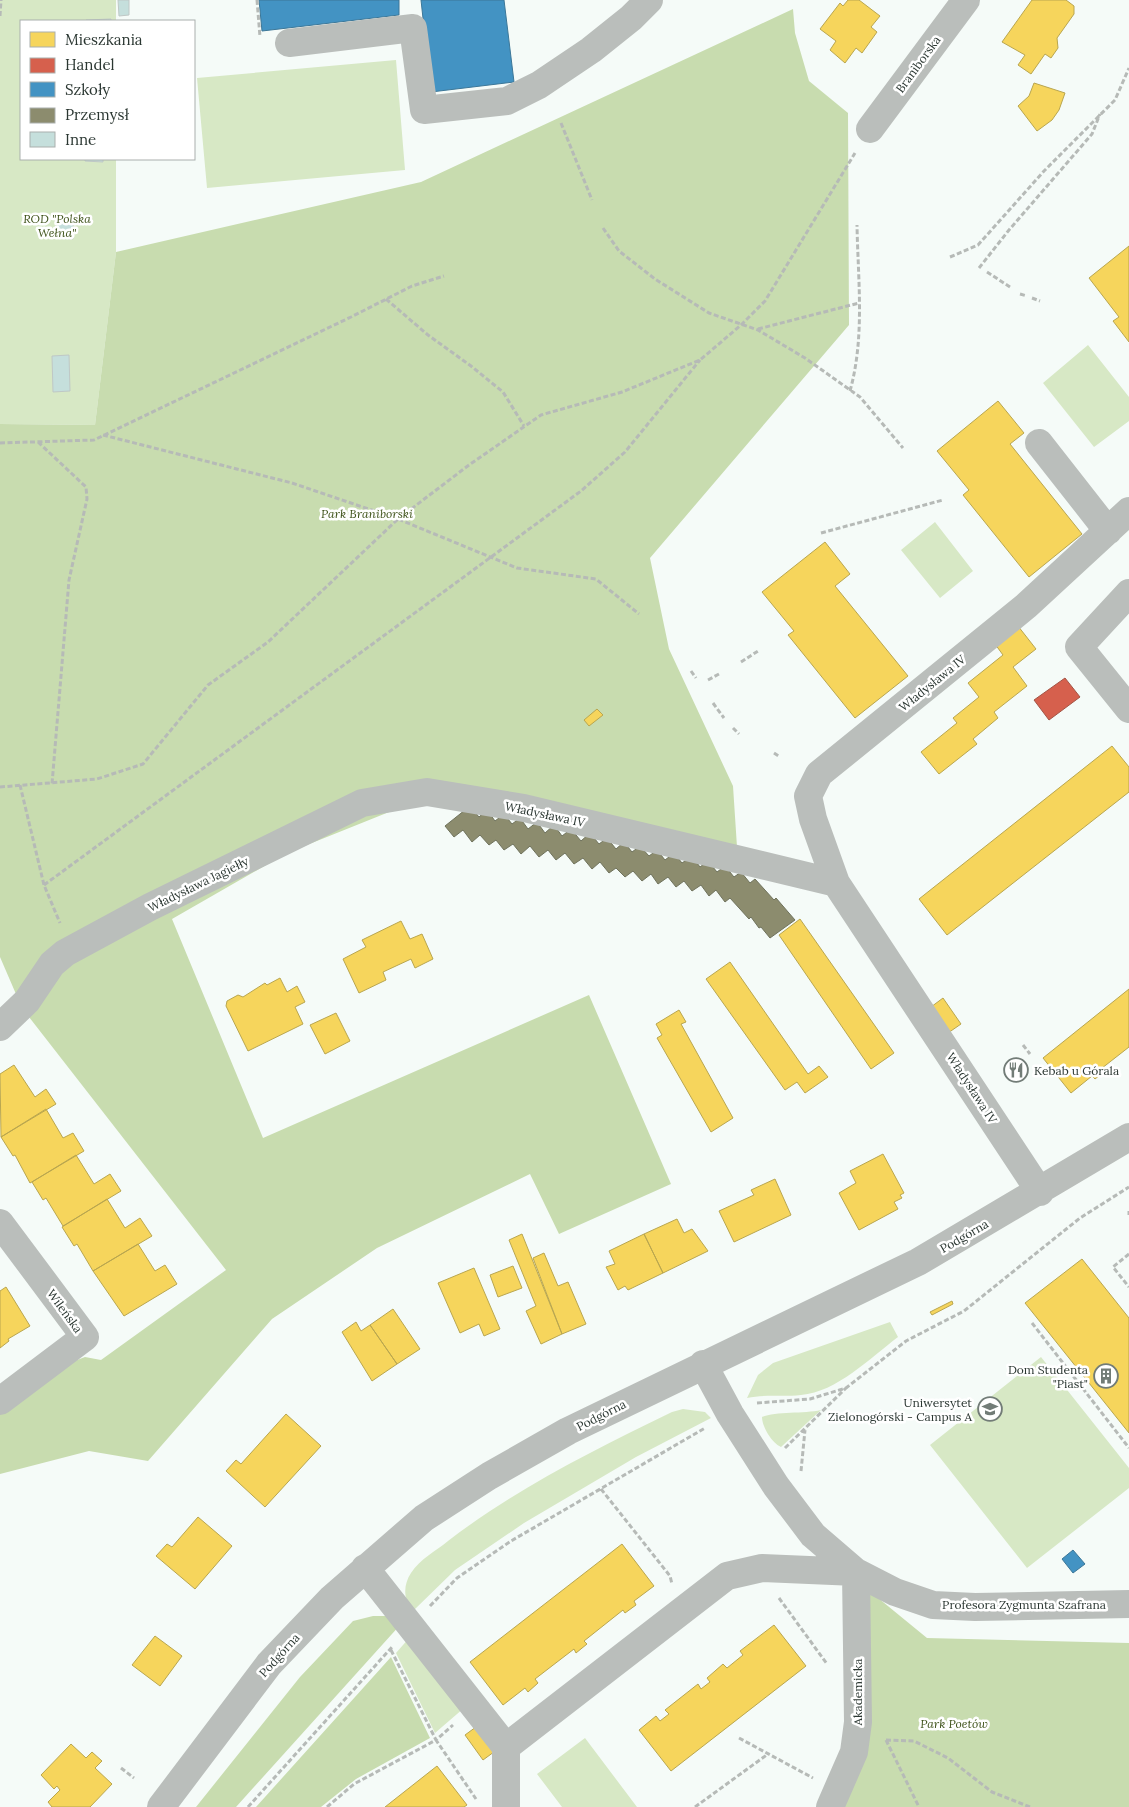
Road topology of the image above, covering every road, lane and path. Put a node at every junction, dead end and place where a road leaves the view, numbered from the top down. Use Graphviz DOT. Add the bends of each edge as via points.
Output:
graph roads {
  1 [pos="1,0"];
  2 [pos="649,0"];
  3 [pos="966,0"];
  4 [pos="0,16"];
  5 [pos="289,43"];
  6 [pos="1128,69"];
  7 [pos="1101,112"];
  8 [pos="561,123"];
  9 [pos="870,129"];
  10 [pos="592,200"];
  11 [pos="857,225"];
  12 [pos="603,228"];
  13 [pos="950,257"];
  14 [pos="979,268"];
  15 [pos="987,272"];
  16 [pos="444,276"];
  17 [pos="1010,287"];
  18 [pos="1020,294"];
  19 [pos="1027,296"];
  20 [pos="1032,298"];
  21 [pos="386,299"];
  22 [pos="1040,301"];
  23 [pos="859,302"];
  24 [pos="741,325"];
  25 [pos="758,330"];
  26 [pos="700,360"];
  27 [pos="850,391"];
  28 [pos="524,426"];
  29 [pos="103,435"];
  30 [pos="37,442"];
  31 [pos="0,443"];
  32 [pos="1039,443"];
  33 [pos="903,448"];
  34 [pos="943,500"];
  35 [pos="1129,511"];
  36 [pos="398,519"];
  37 [pos="1108,531"];
  38 [pos="821,533"];
  39 [pos="490,557"];
  40 [pos="1129,593"];
  41 [pos="639,614"];
  42 [pos="758,651"];
  43 [pos="740,662"];
  44 [pos="691,671"];
  45 [pos="719,674"];
  46 [pos="696,678"];
  47 [pos="708,680"];
  48 [pos="713,703"];
  49 [pos="1129,708"];
  50 [pos="724,718"];
  51 [pos="733,728"];
  52 [pos="739,734"];
  53 [pos="774,753"];
  54 [pos="780,757"];
  55 [pos="52,784"];
  56 [pos="20,785"];
  57 [pos="0,787"];
  58 [pos="427,792"];
  59 [pos="836,884"];
  60 [pos="44,885"];
  61 [pos="71,949"];
  62 [pos="0,1027"];
  63 [pos="1023,1045"];
  64 [pos="1030,1054"];
  65 [pos="1129,1137"];
  66 [pos="1129,1187"];
  67 [pos="1040,1192"];
  68 [pos="1128,1211"];
  69 [pos="1129,1215"];
  70 [pos="0,1223"];
  71 [pos="1129,1254"];
  72 [pos="1129,1287"];
  73 [pos="1032,1323"];
  74 [pos="703,1364"];
  75 [pos="846,1388"];
  76 [pos="0,1401"];
  77 [pos="730,1414"];
  78 [pos="805,1429"];
  79 [pos="1129,1448"];
  80 [pos="784,1449"];
  81 [pos="801,1472"];
  82 [pos="601,1489"];
  83 [pos="365,1568"];
  84 [pos="759,1569"];
  85 [pos="856,1572"];
  86 [pos="668,1593"];
  87 [pos="1129,1604"];
  88 [pos="411,1627"];
  89 [pos="390,1649"];
  90 [pos="830,1668"];
  91 [pos="474,1706"];
  92 [pos="858,1722"];
  93 [pos="739,1738"];
  94 [pos="436,1740"];
  95 [pos="886,1740"];
  96 [pos="506,1747"];
  97 [pos="768,1754"];
  98 [pos="121,1768"];
  99 [pos="134,1778"];
  100 [pos="815,1780"];
  101 [pos="161,1807"];
  102 [pos="248,1807"];
  103 [pos="327,1807"];
  104 [pos="481,1807"];
  105 [pos="506,1807"];
  106 [pos="695,1807"];
  107 [pos="830,1807"];
  108 [pos="919,1807"];
  109 [pos="1030,1807"];
  1 -- 4 [label="path"];
  2 -- 5 [label="street" via="591,50 539,85 507,101 424,110 412,28"];
  3 -- 9 [label="street, Braniborska"];
  6 -- 7 [label="path" via="1115,100"];
  7 -- 13 [label="path" via="978,245"];
  7 -- 14 [label="path" via="1092,134"];
  8 -- 10 [label="path"];
  9 -- 24 [label="path" via="765,301"];
  11 -- 23 [label="path"];
  12 -- 24 [label="path" via="619,251 655,279 709,313"];
  15 -- 17 [label="path"];
  16 -- 21 [label="path" via="412,286"];
  18 -- 19 [label="path"];
  20 -- 22 [label="path"];
  21 -- 28 [label="path" via="503,392"];
  21 -- 29 [label="path"];
  23 -- 25 [label="path"];
  23 -- 27 [label="path" via="860,339"];
  24 -- 25 [label="path"];
  24 -- 26 [label="path"];
  25 -- 27 [label="path" via="805,358"];
  26 -- 28 [label="path" via="622,392 541,414"];
  26 -- 39 [label="path" via="625,452 581,491"];
  27 -- 33 [label="path" via="860,397"];
  28 -- 36 [label="path"];
  29 -- 30 [label="path" via="94,440"];
  29 -- 36 [label="path" via="292,483"];
  30 -- 31 [label="path"];
  30 -- 55 [label="path" via="86,487 87,499 69,580"];
  32 -- 37 [label="street"];
  34 -- 38 [label="path"];
  35 -- 37 [label="street, Władysława IV"];
  36 -- 39 [label="path"];
  36 -- 55 [label="path" via="268,642 208,685 143,764 97,779"];
  37 -- 59 [label="street, Władysława IV" via="1026,606 819,774 808,796"];
  39 -- 41 [label="path" via="518,568 596,579"];
  39 -- 60 [label="path"];
  40 -- 49 [label="street" via="1079,647"];
  42 -- 43 [label="path"];
  44 -- 46 [label="path"];
  45 -- 47 [label="path"];
  48 -- 50 [label="path"];
  51 -- 52 [label="path"];
  53 -- 54 [label="path"];
  55 -- 56 [label="path"];
  56 -- 57 [label="path"];
  56 -- 60 [label="path"];
  58 -- 59 [label="street, Władysława IV" via="524,808"];
  58 -- 61 [label="street, Władysława Jagiełły" via="362,804"];
  59 -- 67 [label="street, Władysława IV"];
  60 -- 61 [label="path"];
  61 -- 62 [label="street, Władysława Jagiełły" via="52,964 27,1001"];
  63 -- 64 [label="path"];
  65 -- 67 [label="street, Podgórna"];
  66 -- 75 [label="path" via="1080,1218 964,1311 906,1341"];
  67 -- 74 [label="street, Podgórna" via="918,1262"];
  68 -- 69 [label="path"];
  70 -- 76 [label="street, Wileńska" via="85,1338"];
  71 -- 72 [label="path" via="1113,1267"];
  73 -- 79 [label="path"];
  74 -- 77 [label="street, Profesora Zygmunta Szafrana"];
  74 -- 83 [label="street, Podgórna" via="568,1431 489,1476 424,1518"];
  75 -- 77 [label="path" via="810,1399 748,1404"];
  75 -- 78 [label="path"];
  77 -- 82 [label="path"];
  77 -- 85 [label="street, Profesora Zygmunta Szafrana" via="776,1486 813,1535"];
  78 -- 80 [label="path"];
  78 -- 81 [label="path"];
  82 -- 86 [label="path" via="670,1576 672,1584"];
  82 -- 88 [label="path" via="512,1541 457,1578"];
  83 -- 88 [label="street"];
  83 -- 101 [label="street, Podgórna" via="269,1664"];
  84 -- 85 [label="street"];
  84 -- 90 [label="path"];
  84 -- 96 [label="street" via="727,1576"];
  85 -- 87 [label="street, Profesora Zygmunta Szafrana" via="895,1592 933,1605"];
  85 -- 92 [label="street, Akademicka"];
  88 -- 89 [label="path"];
  88 -- 91 [label="street"];
  89 -- 94 [label="path"];
  89 -- 102 [label="path"];
  91 -- 94 [label="path"];
  91 -- 96 [label="street"];
  92 -- 95 [label="path"];
  92 -- 107 [label="street, Akademicka" via="854,1752"];
  93 -- 97 [label="path"];
  94 -- 103 [label="path" via="354,1784"];
  94 -- 104 [label="path"];
  95 -- 108 [label="path"];
  95 -- 109 [label="path" via="914,1741 948,1758 992,1792"];
  96 -- 105 [label="street"];
  97 -- 100 [label="path"];
  97 -- 106 [label="path"];
  98 -- 99 [label="path"];
}
